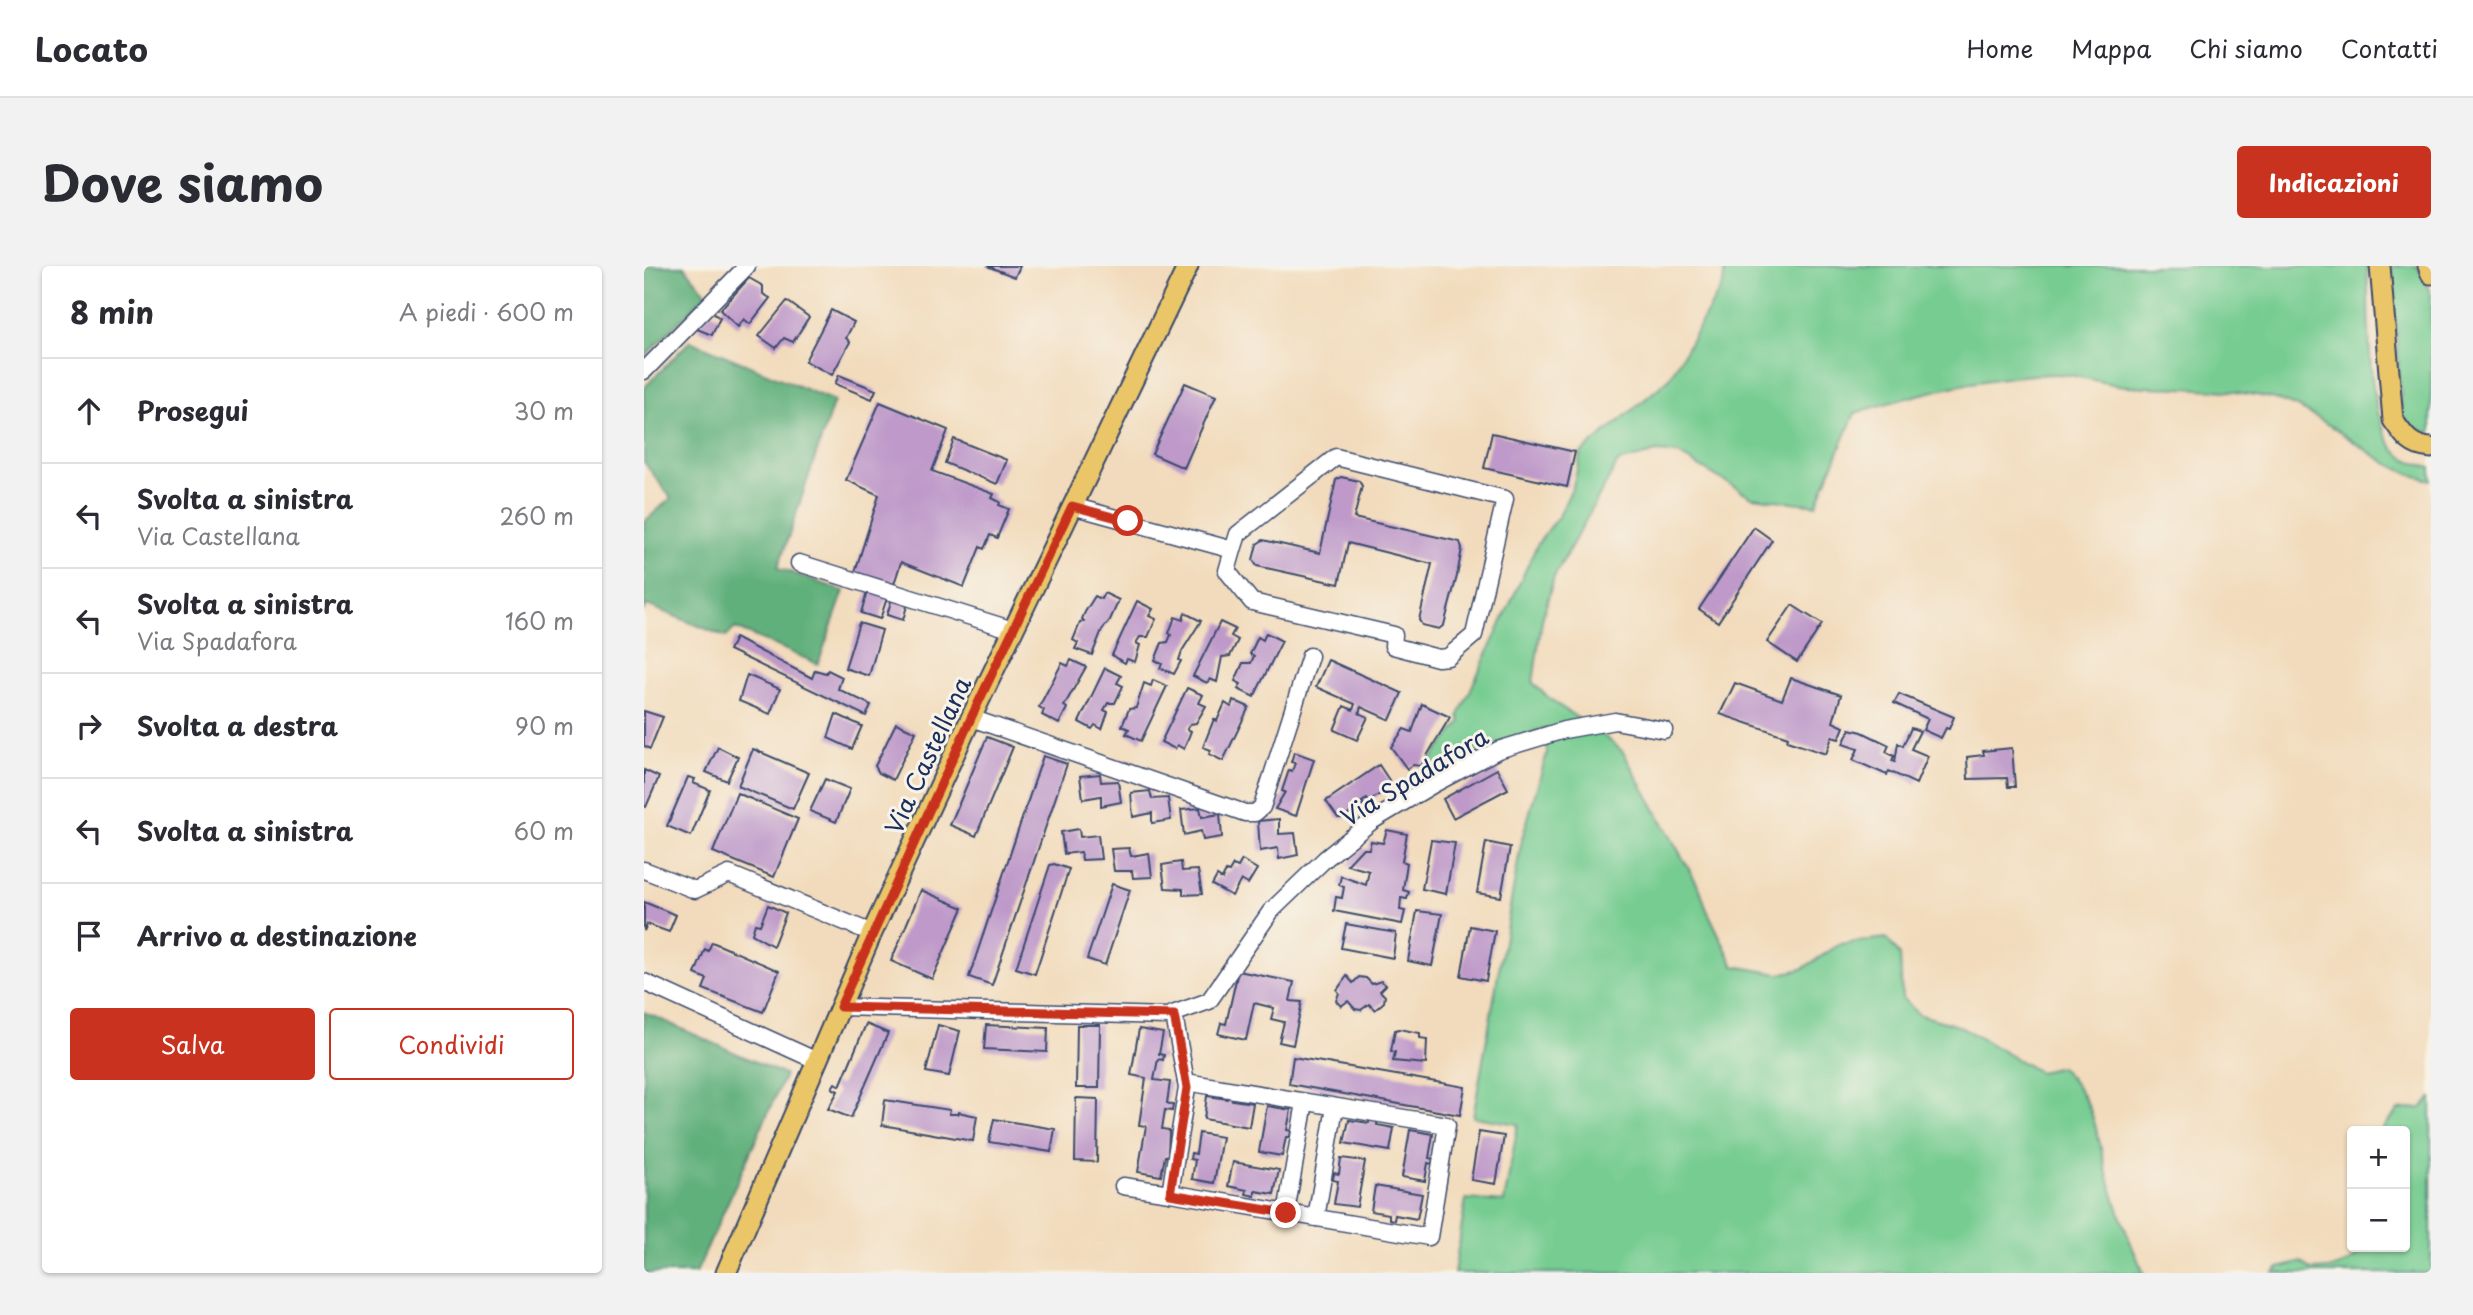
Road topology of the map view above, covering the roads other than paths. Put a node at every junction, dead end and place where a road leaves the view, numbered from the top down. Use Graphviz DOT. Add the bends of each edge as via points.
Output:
graph roads {
  1 [pos="747,266"];
  2 [pos="1188,266"];
  3 [pos="2380,266"];
  4 [pos="2428,266"];
  5 [pos="2431,274"];
  6 [pos="644,371"];
  7 [pos="2431,448"];
  8 [pos="1072,506"];
  9 [pos="1233,550"];
  10 [pos="799,563"];
  11 [pos="1013,630"];
  12 [pos="1310,656"];
  13 [pos="971,718"];
  14 [pos="1664,730"];
  15 [pos="644,870"];
  16 [pos="872,933"];
  17 [pos="644,982"];
  18 [pos="840,1007"];
  19 [pos="1174,1015"];
  20 [pos="817,1061"];
  21 [pos="1186,1082"];
  22 [pos="1305,1102"];
  23 [pos="1335,1107"];
  24 [pos="1123,1186"];
  25 [pos="1170,1194"];
  26 [pos="1286,1213"];
  27 [pos="1316,1218"];
  28 [pos="726,1273"];
  1 -- 6 [label="street"];
  2 -- 8 [label="main road, Via Castellana"];
  3 -- 7 [label="main road" via="2393,421 2418,447"];
  4 -- 5 [label="main road"];
  8 -- 9 [label="street"];
  8 -- 11 [label="main road, Via Castellana"];
  9 -- 9 [label="street" via="1238,534 1336,457 1505,499 1474,635 1448,657 1393,646 1394,635 1252,602 1227,571"];
  10 -- 11 [label="street"];
  11 -- 13 [label="main road, Via Castellana"];
  12 -- 13 [label="street" via="1262,807 1255,813"];
  13 -- 16 [label="main road, Via Castellana"];
  14 -- 19 [label="street, Via Spadafora" via="1615,721 1564,730 1498,750 1434,784 1372,821 1325,859 1271,911 1209,1001"];
  15 -- 16 [label="street" via="695,890 729,874"];
  16 -- 18 [label="main road, Via Castellana"];
  17 -- 20 [label="street"];
  18 -- 19 [label="street, Via Spadafora"];
  18 -- 20 [label="main road, Via Castellana"];
  19 -- 21 [label="street"];
  20 -- 28 [label="main road, Via Castellana"];
  21 -- 22 [label="street"];
  21 -- 25 [label="street"];
  22 -- 23 [label="street"];
  22 -- 26 [label="street"];
  23 -- 27 [label="street"];
  23 -- 27 [label="street" via="1447,1125 1429,1237"];
  24 -- 25 [label="street"];
  25 -- 26 [label="street"];
  26 -- 27 [label="street"];
}
